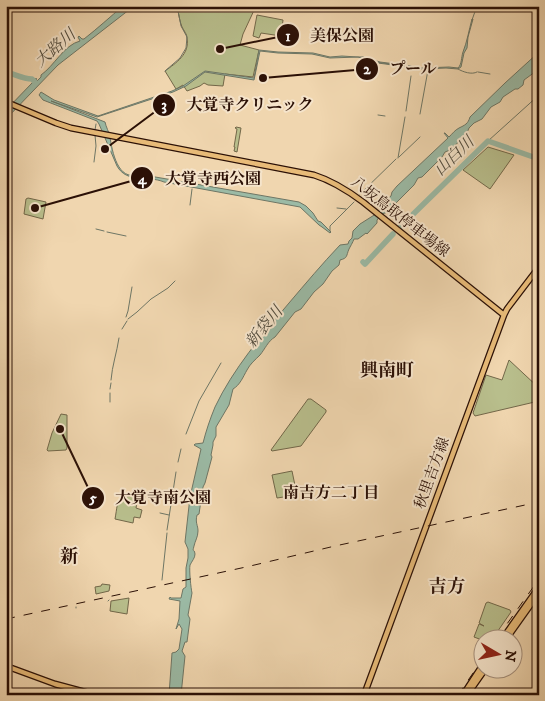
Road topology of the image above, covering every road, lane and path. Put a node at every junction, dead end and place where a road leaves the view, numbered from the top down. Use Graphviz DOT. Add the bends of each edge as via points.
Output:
graph roads {
  1 [pos="6,102"];
  2 [pos="539,267"];
  3 [pos="504,316"];
  4 [pos="539,587"];
  5 [pos="539,592"];
  6 [pos="510,628"];
  7 [pos="514,628"];
  8 [pos="6,666"];
  9 [pos="474,678"];
  10 [pos="479,678"];
  11 [pos="479,678"];
  12 [pos="474,694"];
  13 [pos="96,695"];
  14 [pos="364,695"];
  15 [pos="463,695"];
  16 [pos="467,695"];
  17 [pos="498,695"];
  18 [pos="510,695"];
  1 -- 3 [label="main road, 八坂鳥取停車場線" via="64,126 314,175 334,182"];
  2 -- 3 [label="main road, 秋里吉方線"];
  3 -- 14 [label="main road, 秋里吉方線"];
  4 -- 6 [label="main road"];
  5 -- 7 [label="main road"];
  8 -- 13 [label="main road"];
  9 -- 15 [label="main road"];
  10 -- 12 [label="main road"];
  11 -- 16 [label="main road"];
  17 -- 18 [label="main road"];
}
